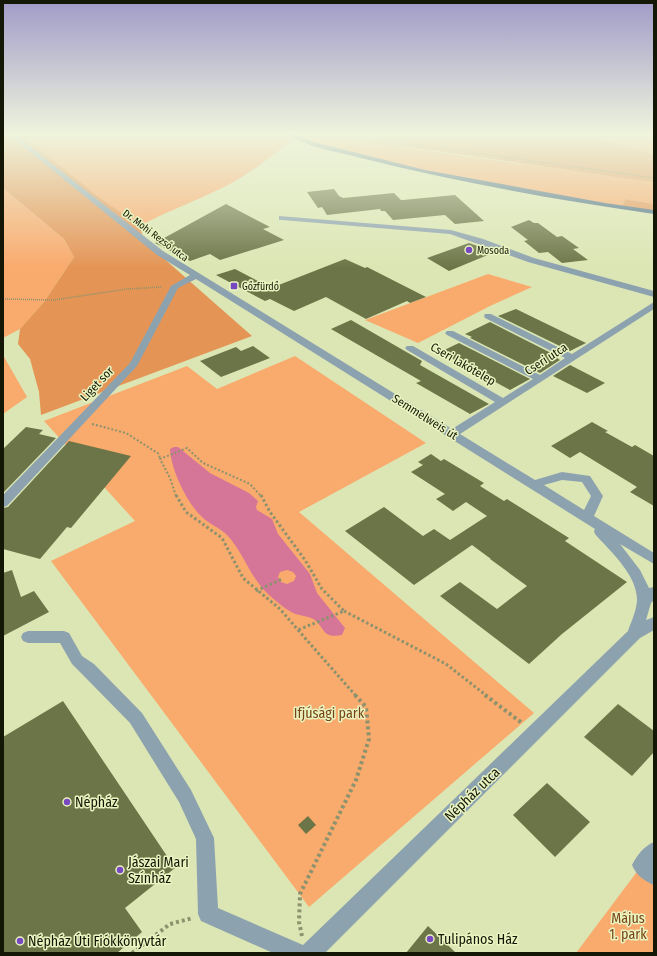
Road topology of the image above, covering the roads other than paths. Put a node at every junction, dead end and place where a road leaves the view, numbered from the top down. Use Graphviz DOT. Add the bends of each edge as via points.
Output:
graph roads {
  1 [pos="67,179"];
  2 [pos="461,179"];
  3 [pos="654,212"];
  4 [pos="282,218"];
  5 [pos="195,276"];
  6 [pos="654,294"];
  7 [pos="652,309"];
  8 [pos="488,316"];
  9 [pos="450,333"];
  10 [pos="410,348"];
  11 [pos="572,358"];
  12 [pos="540,379"];
  13 [pos="502,402"];
  14 [pos="452,434"];
  15 [pos="533,484"];
  16 [pos="3,503"];
  17 [pos="588,518"];
  18 [pos="654,559"];
  19 [pos="649,597"];
  20 [pos="654,623"];
  21 [pos="635,634"];
  22 [pos="28,637"];
  23 [pos="654,851"];
  24 [pos="654,875"];
  25 [pos="303,948"];
  1 -- 5 [label="street, Dr. Mohi Rezső utca" via="160,253"];
  2 -- 3 [label="main road"];
  4 -- 6 [label="street" via="451,232 531,260"];
  5 -- 14 [label="street, Semmelweis út"];
  5 -- 16 [label="street, Liget sor" via="175,286 134,364"];
  7 -- 11 [label="street, Cseri utca"];
  8 -- 11 [label="street"];
  9 -- 12 [label="street, Cseri lakótelep"];
  10 -- 13 [label="street, Cseri lakótelep"];
  11 -- 12 [label="street, Cseri utca"];
  12 -- 13 [label="street, Cseri utca"];
  13 -- 14 [label="street, Cseri utca"];
  14 -- 15 [label="street, Semmelweis út"];
  15 -- 17 [label="street, Semmelweis út"];
  15 -- 17 [label="street" via="562,476 586,479 596,496"];
  17 -- 18 [label="street, Semmelweis út"];
  17 -- 19 [label="street" via="627,561"];
  19 -- 21 [label="street"];
  20 -- 21 [label="street, Népház utca"];
  21 -- 25 [label="street, Népház utca" via="534,733"];
  22 -- 25 [label="street" via="64,637 77,660 136,718 185,796 205,838 208,914"];
  23 -- 24 [label="street" via="642,865"];
}
